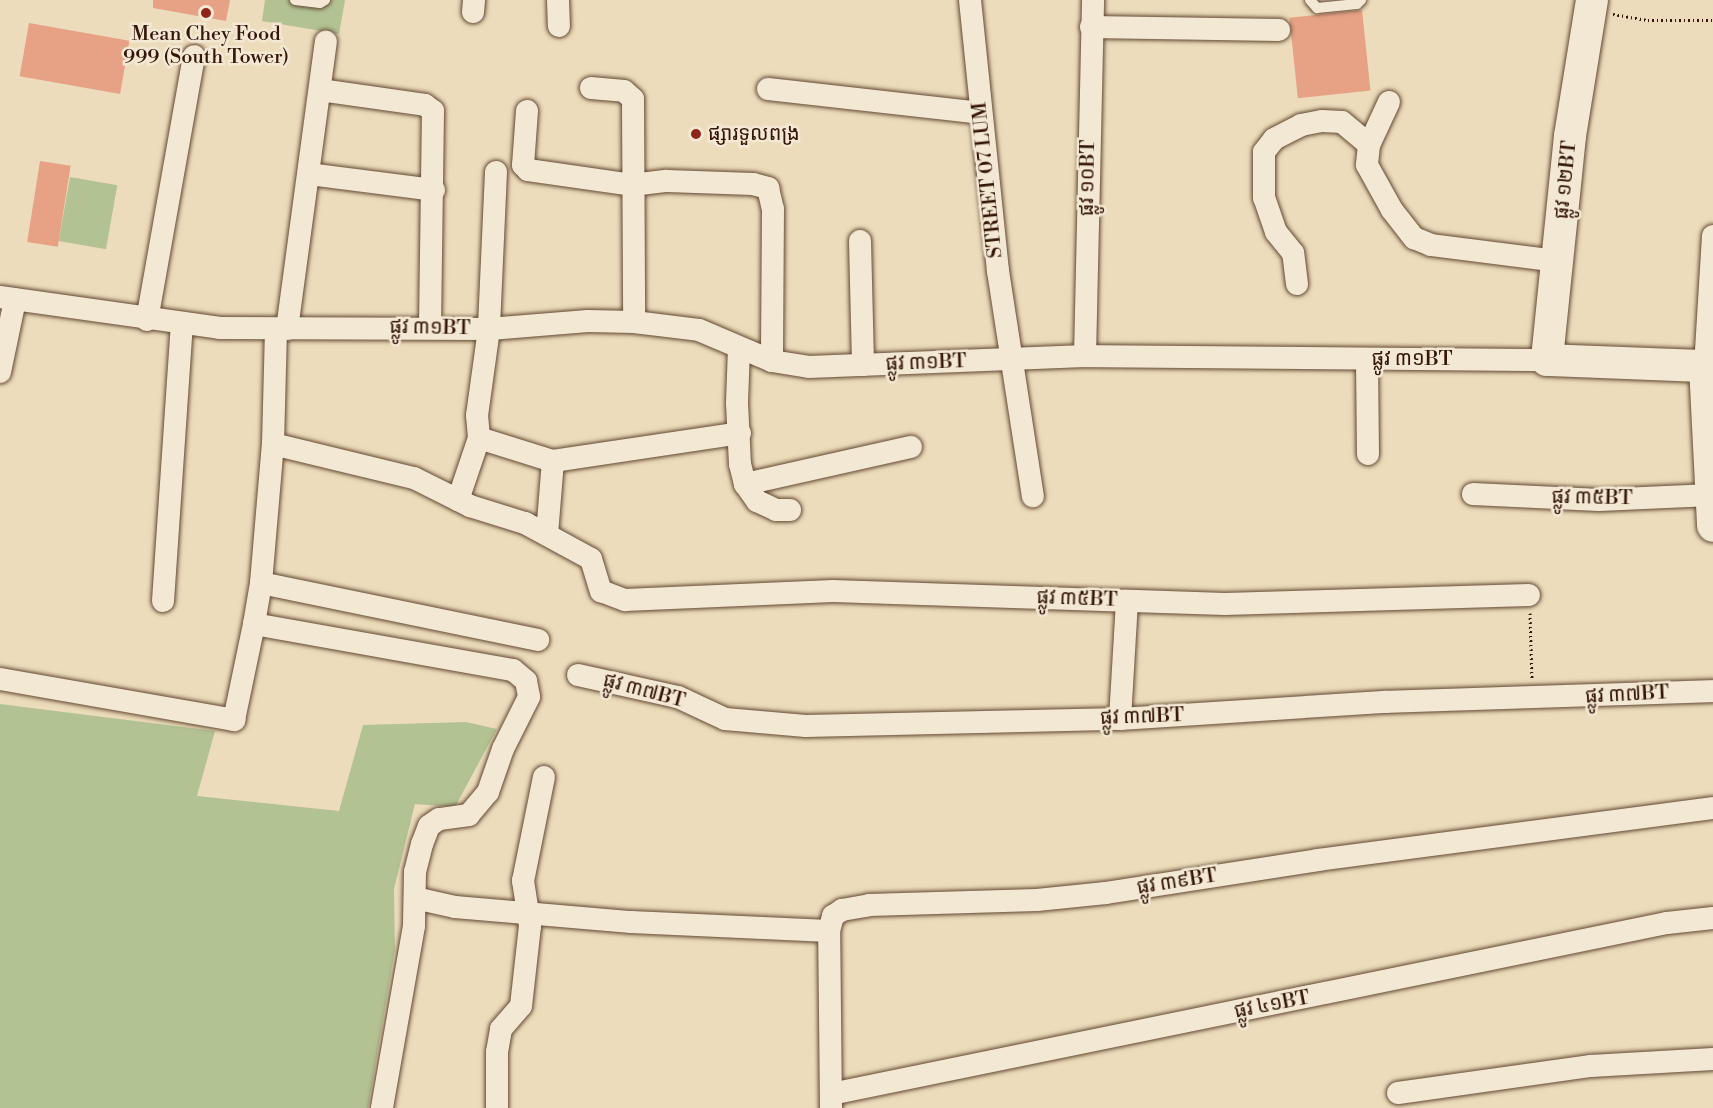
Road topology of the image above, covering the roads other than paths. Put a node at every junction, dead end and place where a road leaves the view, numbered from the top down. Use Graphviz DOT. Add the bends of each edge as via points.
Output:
graph roads {
  1 [pos="295,0"];
  2 [pos="324,0"];
  3 [pos="558,0"];
  4 [pos="970,0"];
  5 [pos="1093,0"];
  6 [pos="1310,0"];
  7 [pos="1361,0"];
  8 [pos="1592,5"];
  9 [pos="559,26"];
  10 [pos="1091,27"];
  11 [pos="1279,30"];
  12 [pos="326,42"];
  13 [pos="194,56"];
  14 [pos="591,88"];
  15 [pos="768,89"];
  16 [pos="320,90"];
  17 [pos="1389,102"];
  18 [pos="527,111"];
  19 [pos="981,113"];
  20 [pos="1369,145"];
  21 [pos="496,172"];
  22 [pos="309,174"];
  23 [pos="632,184"];
  24 [pos="434,190"];
  25 [pos="1713,236"];
  26 [pos="860,241"];
  27 [pos="1557,261"];
  28 [pos="1297,284"];
  29 [pos="8,298"];
  30 [pos="147,320"];
  31 [pos="634,322"];
  32 [pos="182,324"];
  33 [pos="430,328"];
  34 [pos="281,329"];
  35 [pos="489,329"];
  36 [pos="739,348"];
  37 [pos="1085,356"];
  38 [pos="1367,359"];
  39 [pos="1012,360"];
  40 [pos="1547,360"];
  41 [pos="771,361"];
  42 [pos="863,365"];
  43 [pos="1709,366"];
  44 [pos="0,372"];
  45 [pos="740,433"];
  46 [pos="479,438"];
  47 [pos="273,444"];
  48 [pos="911,447"];
  49 [pos="1368,454"];
  50 [pos="554,461"];
  51 [pos="745,484"];
  52 [pos="1473,495"];
  53 [pos="1710,495"];
  54 [pos="1033,496"];
  55 [pos="458,500"];
  56 [pos="790,510"];
  57 [pos="1713,526"];
  58 [pos="547,534"];
  59 [pos="261,583"];
  60 [pos="1529,595"];
  61 [pos="163,601"];
  62 [pos="1127,601"];
  63 [pos="254,624"];
  64 [pos="538,640"];
  65 [pos="578,675"];
  66 [pos="0,679"];
  67 [pos="1713,691"];
  68 [pos="1120,719"];
  69 [pos="544,777"];
  70 [pos="1713,808"];
  71 [pos="415,898"];
  72 [pos="530,911"];
  73 [pos="1713,918"];
  74 [pos="829,931"];
  75 [pos="1713,1059"];
  76 [pos="1398,1093"];
  77 [pos="831,1101"];
  78 [pos="382,1108"];
  79 [pos="497,1108"];
  1 -- 2 [label="lane"];
  3 -- 9 [label="street"];
  4 -- 19 [label="street, STREET 07 LUM"];
  5 -- 10 [label="street, ផ្លូវ ១០BT"];
  6 -- 7 [label="lane" via="1317,8 1357,4"];
  8 -- 27 [label="street, ផ្លូវ ១២BT" via="1570,136"];
  10 -- 11 [label="street"];
  10 -- 37 [label="street, ផ្លូវ ១០BT"];
  12 -- 16 [label="street"];
  13 -- 30 [label="street"];
  14 -- 23 [label="street" via="624,91 633,99"];
  15 -- 19 [label="street"];
  16 -- 22 [label="street"];
  16 -- 24 [label="street" via="425,105 433,111"];
  17 -- 20 [label="street"];
  18 -- 23 [label="street" via="523,165 528,170"];
  19 -- 39 [label="street, STREET 07 LUM"];
  20 -- 27 [label="street" via="1367,165 1392,210 1414,238 1431,245"];
  20 -- 28 [label="street" via="1342,122 1322,121 1301,125 1274,138 1264,152 1264,198 1276,232 1293,254"];
  21 -- 35 [label="street"];
  22 -- 24 [label="street"];
  22 -- 34 [label="street"];
  23 -- 31 [label="street"];
  23 -- 41 [label="street" via="702,182 768,188 773,209"];
  24 -- 33 [label="street"];
  25 -- 43 [label="street"];
  26 -- 42 [label="street"];
  27 -- 40 [label="street, ផ្លូវ ១២BT"];
  29 -- 30 [label="street, ផ្លូវ ៣១BT"];
  29 -- 44 [label="street"];
  30 -- 32 [label="street, ផ្លូវ ៣១BT"];
  31 -- 35 [label="street, ផ្លូវ ៣១BT" via="588,321"];
  31 -- 36 [label="street, ផ្លូវ ៣១BT" via="699,330"];
  32 -- 34 [label="street, ផ្លូវ ៣១BT"];
  32 -- 61 [label="street"];
  33 -- 34 [label="street, ផ្លូវ ៣១BT"];
  33 -- 35 [label="street, ផ្លូវ ៣១BT"];
  34 -- 47 [label="street"];
  35 -- 46 [label="street" via="477,415"];
  36 -- 41 [label="street, ផ្លូវ ៣១BT"];
  36 -- 45 [label="street" via="736,392"];
  37 -- 38 [label="street, ផ្លូវ ៣១BT"];
  37 -- 39 [label="street, ផ្លូវ ៣១BT"];
  38 -- 40 [label="street, ផ្លូវ ៣១BT"];
  38 -- 49 [label="street"];
  39 -- 42 [label="street, ផ្លូវ ៣១BT"];
  39 -- 54 [label="street, STREET 07 LUM"];
  40 -- 43 [label="street, ផ្លូវ ៣១BT"];
  41 -- 42 [label="street, ផ្លូវ ៣១BT" via="809,367"];
  43 -- 53 [label="street"];
  45 -- 50 [label="street"];
  45 -- 51 [label="street" via="740,464"];
  46 -- 50 [label="street"];
  46 -- 55 [label="street"];
  47 -- 55 [label="street" via="414,478"];
  47 -- 59 [label="street"];
  48 -- 51 [label="street"];
  50 -- 58 [label="street"];
  51 -- 56 [label="street" via="757,501 776,510"];
  52 -- 53 [label="street, ផ្លូវ ៣៥BT" via="1599,500"];
  53 -- 57 [label="street"];
  55 -- 58 [label="street"];
  58 -- 62 [label="street, ផ្លូវ ៣៥BT" via="591,559 601,591 625,600 833,591"];
  59 -- 63 [label="street"];
  59 -- 64 [label="street"];
  60 -- 62 [label="street, ផ្លូវ ៣៥BT" via="1225,604"];
  62 -- 68 [label="street"];
  63 -- 66 [label="street" via="234,720"];
  63 -- 71 [label="street" via="513,670 526,681 529,698 503,749 488,792 469,815 439,819 429,826 415,872"];
  65 -- 68 [label="street, ផ្លូវ ៣៧BT" via="668,694 725,719 759,725"];
  67 -- 68 [label="street, ផ្លូវ ៣៧BT" via="1386,702"];
  69 -- 72 [label="street" via="523,881"];
  70 -- 74 [label="street, ផ្លូវ ៣៩BT" via="1106,893 1037,900 869,905 842,910 833,916"];
  71 -- 72 [label="street" via="455,908"];
  71 -- 78 [label="street" via="414,926"];
  72 -- 74 [label="street" via="719,929"];
  72 -- 79 [label="street" via="521,1006 501,1029 497,1052"];
  73 -- 77 [label="street, ផ្លូវ ៤១BT" via="1667,923"];
  74 -- 77 [label="street"];
  75 -- 76 [label="street" via="1591,1066"];
}
